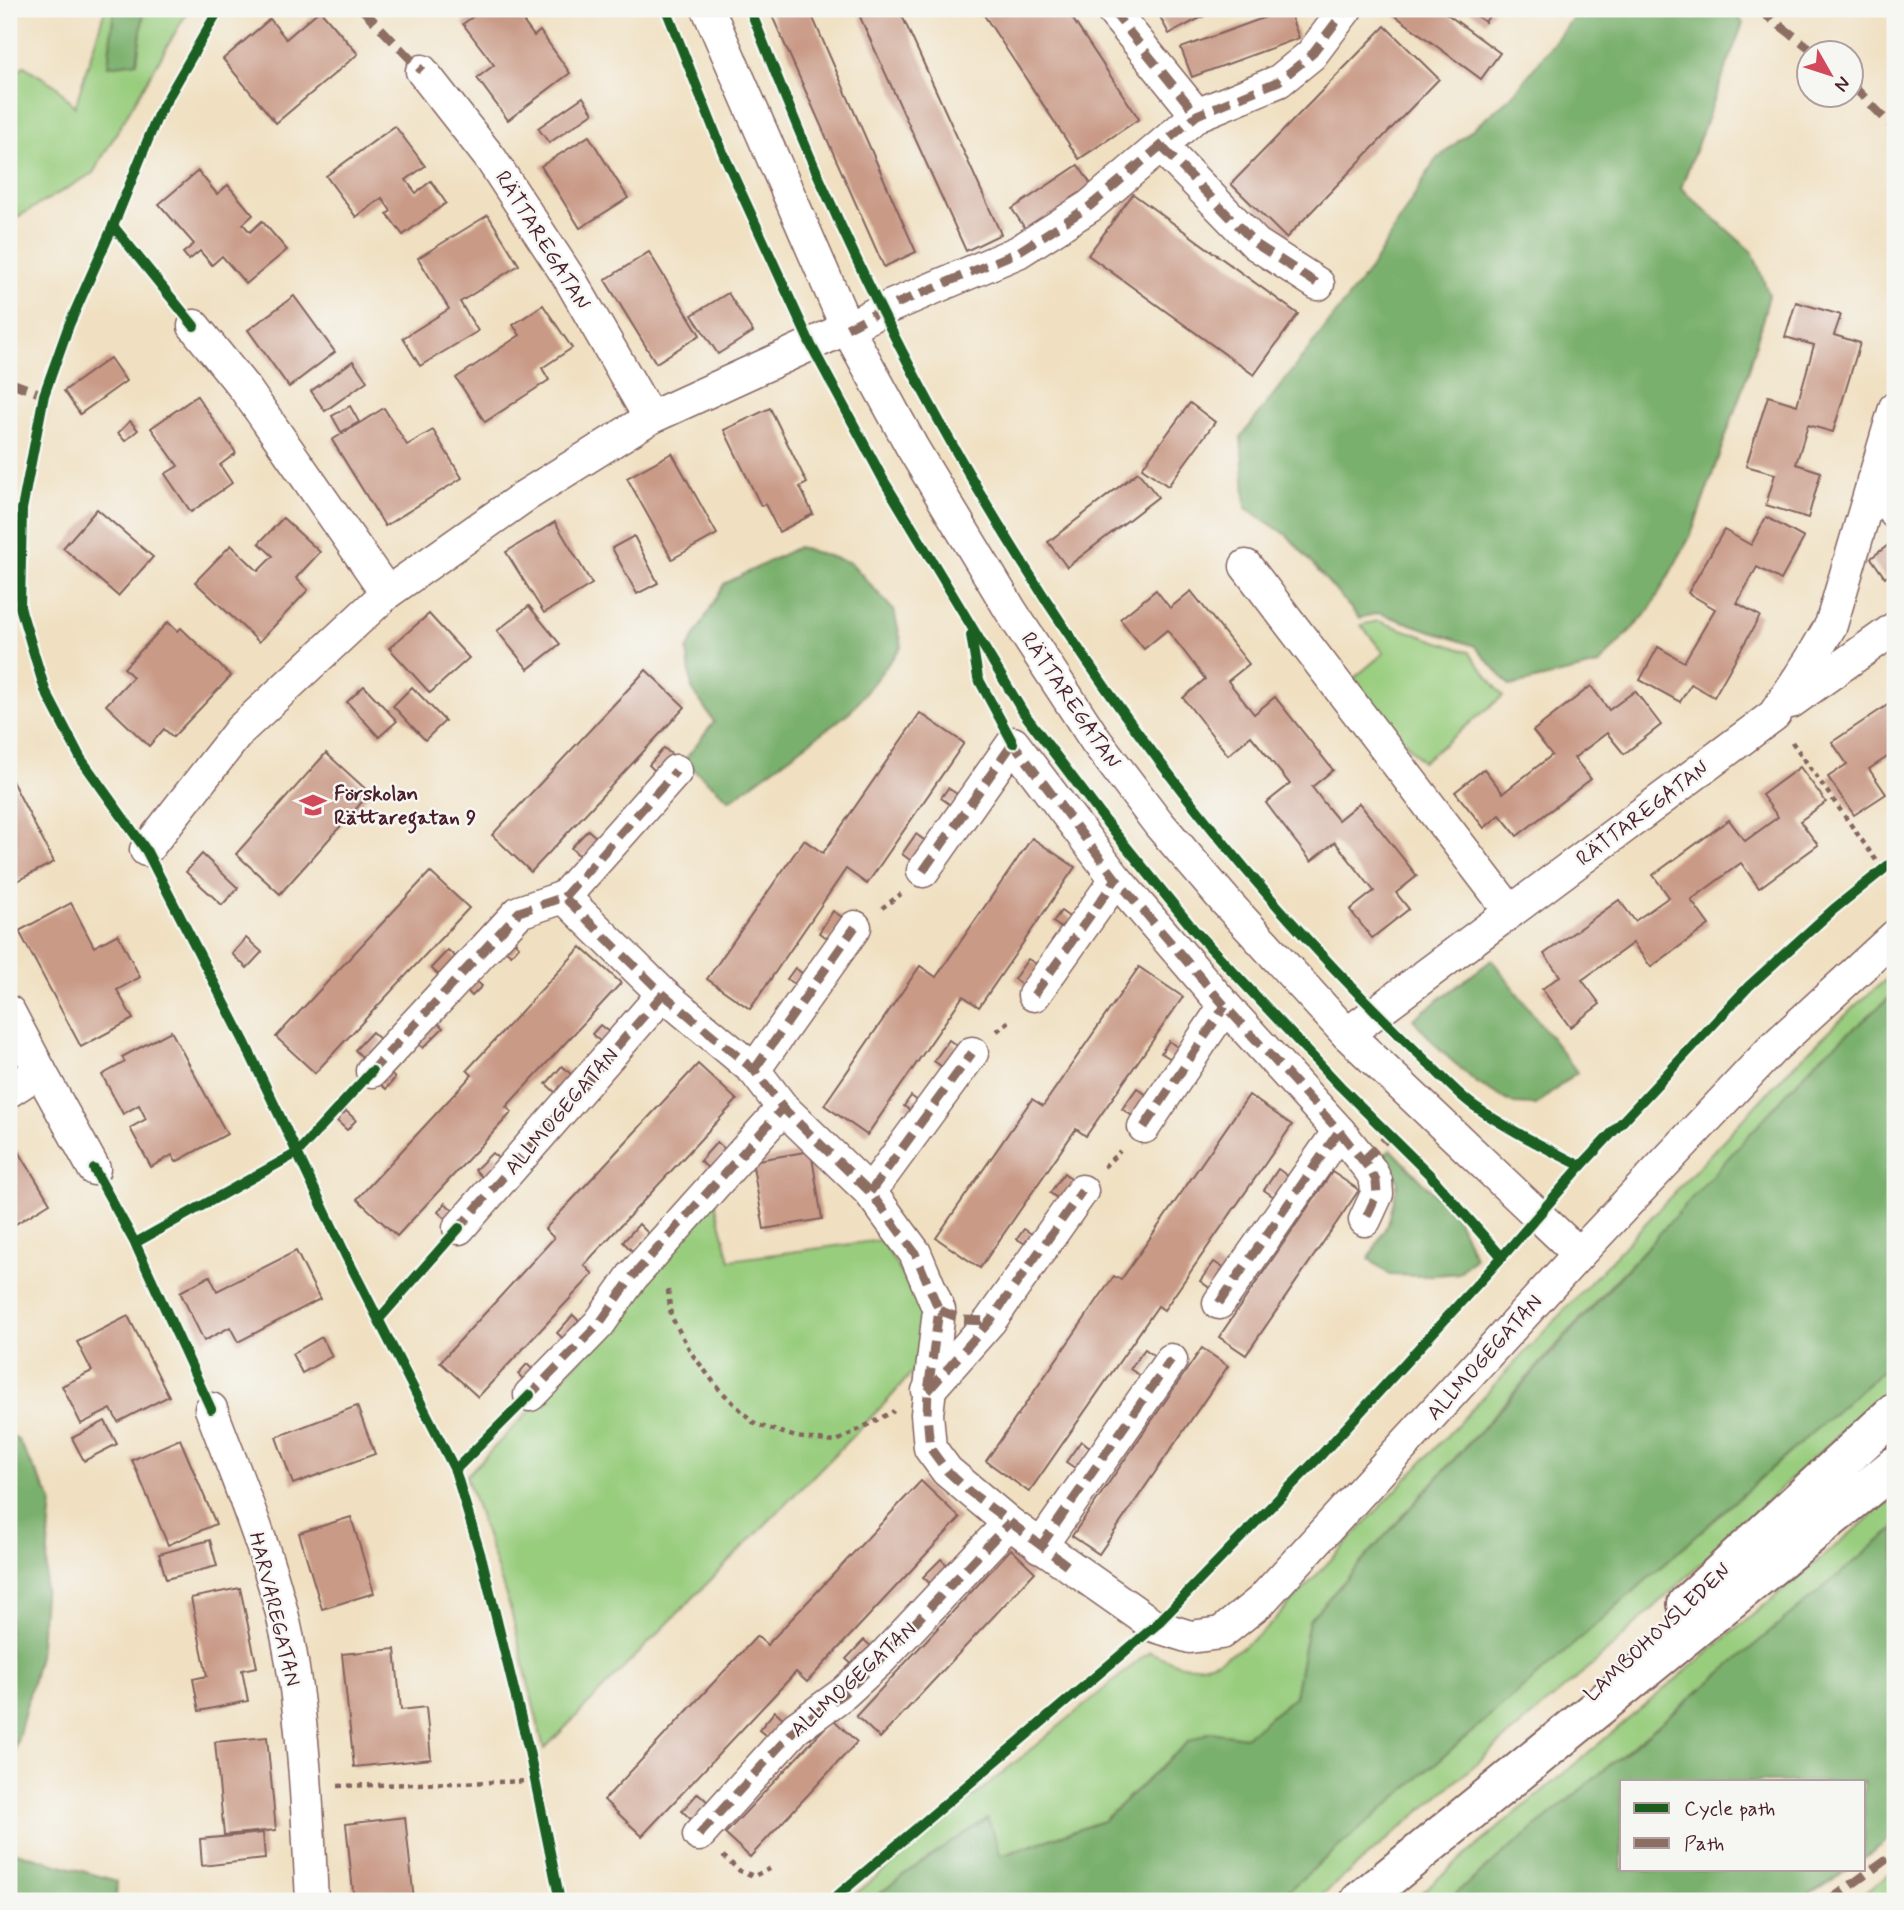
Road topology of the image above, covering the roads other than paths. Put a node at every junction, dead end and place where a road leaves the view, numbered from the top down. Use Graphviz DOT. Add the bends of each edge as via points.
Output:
graph roads {
  1 [pos="708,9"];
  2 [pos="1111,9"];
  3 [pos="1346,9"];
  4 [pos="422,71"];
  5 [pos="1197,115"];
  6 [pos="1162,147"];
  7 [pos="1318,284"];
  8 [pos="194,326"];
  9 [pos="848,328"];
  10 [pos="1895,408"];
  11 [pos="650,418"];
  12 [pos="1874,480"];
  13 [pos="1895,513"];
  14 [pos="1246,566"];
  15 [pos="387,593"];
  16 [pos="1895,628"];
  17 [pos="1774,715"];
  18 [pos="676,771"];
  19 [pos="146,850"];
  20 [pos="923,871"];
  21 [pos="1116,879"];
  22 [pos="564,897"];
  23 [pos="1510,911"];
  24 [pos="855,927"];
  25 [pos="1895,936"];
  26 [pos="663,994"];
  27 [pos="1034,995"];
  28 [pos="1224,1006"];
  29 [pos="9,1012"];
  30 [pos="1347,1034"];
  31 [pos="972,1054"];
  32 [pos="754,1070"];
  33 [pos="40,1071"];
  34 [pos="372,1071"];
  35 [pos="9,1091"];
  36 [pos="783,1108"];
  37 [pos="1144,1127"];
  38 [pos="1339,1131"];
  39 [pos="94,1169"];
  40 [pos="1082,1191"];
  41 [pos="870,1192"];
  42 [pos="1365,1220"];
  43 [pos="459,1227"];
  44 [pos="1579,1254"];
  45 [pos="1219,1303"];
  46 [pos="939,1310"];
  47 [pos="990,1321"];
  48 [pos="1171,1360"];
  49 [pos="928,1391"];
  50 [pos="530,1395"];
  51 [pos="211,1409"];
  52 [pos="1895,1412"];
  53 [pos="1895,1466"];
  54 [pos="1009,1524"];
  55 [pos="1040,1546"];
  56 [pos="699,1835"];
  57 [pos="1418,1852"];
  58 [pos="312,1901"];
  59 [pos="1360,1901"];
  1 -- 9 [label="street, RÄTTAREGATAN"];
  2 -- 5 [label="street"];
  3 -- 5 [label="street" via="1311,55 1279,81"];
  4 -- 11 [label="street, RÄTTAREGATAN" via="506,181 571,281"];
  5 -- 6 [label="street"];
  6 -- 7 [label="street" via="1256,244"];
  6 -- 9 [label="street" via="1090,206 1018,252"];
  8 -- 15 [label="street" via="246,390"];
  9 -- 11 [label="street"];
  9 -- 30 [label="street, RÄTTAREGATAN" via="1003,600 1096,741 1218,894"];
  10 -- 12 [label="street, RÄTTAREGATAN"];
  11 -- 15 [label="street" via="525,496"];
  12 -- 13 [label="street"];
  12 -- 17 [label="street, RÄTTAREGATAN" via="1831,625"];
  14 -- 23 [label="street"];
  15 -- 19 [label="street" via="240,730"];
  16 -- 17 [label="street, RÄTTAREGATAN"];
  17 -- 23 [label="street, RÄTTAREGATAN"];
  18 -- 22 [label="street"];
  20 -- 21 [label="street" via="1013,743"];
  21 -- 27 [label="street"];
  21 -- 28 [label="street"];
  22 -- 26 [label="street"];
  22 -- 34 [label="street" via="519,912"];
  23 -- 30 [label="street, RÄTTAREGATAN"];
  24 -- 32 [label="street"];
  25 -- 44 [label="street, ALLMOGEGATAN" via="1772,1049"];
  26 -- 32 [label="street"];
  26 -- 43 [label="street, ALLMOGEGATAN"];
  28 -- 37 [label="street"];
  28 -- 38 [label="street"];
  29 -- 33 [label="street"];
  30 -- 44 [label="street, RÄTTAREGATAN"];
  31 -- 41 [label="street"];
  32 -- 36 [label="street"];
  33 -- 35 [label="street"];
  33 -- 39 [label="street"];
  36 -- 41 [label="street"];
  36 -- 50 [label="street" via="632,1277 599,1324"];
  38 -- 42 [label="street" via="1376,1181 1377,1194"];
  38 -- 45 [label="street"];
  40 -- 47 [label="street"];
  41 -- 46 [label="street" via="915,1253"];
  44 -- 55 [label="street, ALLMOGEGATAN" via="1261,1601 1222,1633 1190,1637 1155,1626"];
  46 -- 47 [label="street" via="964,1320"];
  46 -- 49 [label="street, ALLMOGEGATAN"];
  47 -- 49 [label="street"];
  48 -- 55 [label="street"];
  49 -- 54 [label="street, ALLMOGEGATAN" via="930,1448 947,1471"];
  51 -- 58 [label="street, HARVAREGATAN" via="265,1553 292,1661"];
  52 -- 57 [label="main road, LAMBOHOVSLEDEN"];
  53 -- 57 [label="main road, LAMBOHOVSLEDEN"];
  54 -- 55 [label="street, ALLMOGEGATAN"];
  54 -- 56 [label="street, ALLMOGEGATAN" via="881,1659 796,1728"];
  57 -- 59 [label="main road, LAMBOHOVSLEDEN"];
}
